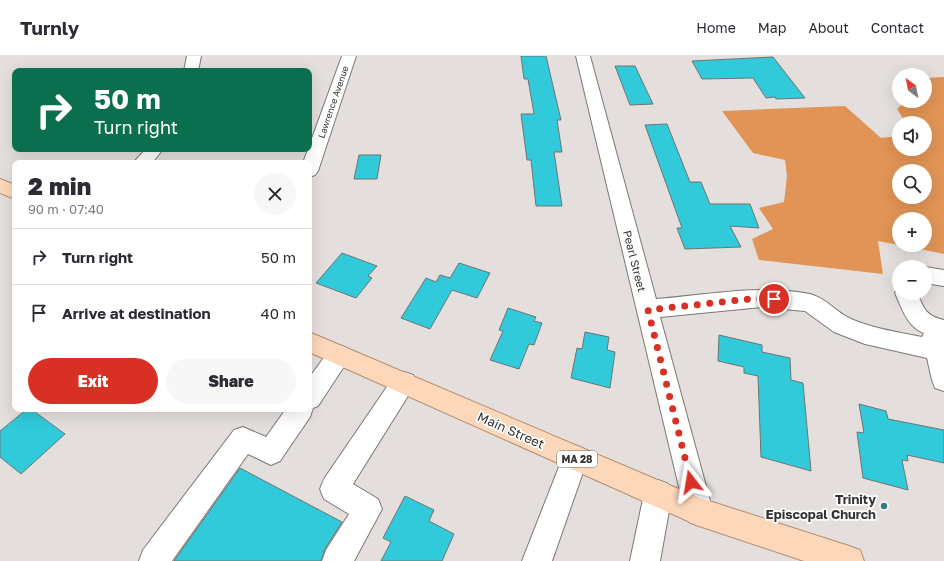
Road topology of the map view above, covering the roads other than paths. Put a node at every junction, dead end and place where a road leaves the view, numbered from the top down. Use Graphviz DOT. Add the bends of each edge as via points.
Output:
graph roads {
  1 [pos="194,56"];
  2 [pos="349,56"];
  3 [pos="583,56"];
  4 [pos="192,68"];
  5 [pos="152,152"];
  6 [pos="145,160"];
  7 [pos="312,162"];
  8 [pos="932,276"];
  9 [pos="944,278"];
  10 [pos="909,300"];
  11 [pos="648,310"];
  12 [pos="937,336"];
  13 [pos="312,343"];
  14 [pos="339,355"];
  15 [pos="944,380"];
  16 [pos="404,383"];
  17 [pos="312,394"];
  18 [pos="299,412"];
  19 [pos="575,458"];
  20 [pos="658,494"];
  21 [pos="699,512"];
  22 [pos="154,561"];
  23 [pos="337,561"];
  24 [pos="537,561"];
  25 [pos="645,561"];
  26 [pos="850,561"];
  1 -- 4 [label="street"];
  2 -- 7 [label="street, Lawrence Avenue"];
  3 -- 11 [label="street, Pearl Street"];
  5 -- 6 [label="street"];
  8 -- 9 [label="street"];
  10 -- 12 [label="street" via="919,321"];
  11 -- 12 [label="street" via="762,298 810,303 842,325 873,337"];
  11 -- 21 [label="street, Pearl Street"];
  12 -- 15 [label="street"];
  13 -- 14 [label="main road, Main Street / MA 28"];
  14 -- 16 [label="main road, Main Street / MA 28"];
  14 -- 17 [label="street"];
  16 -- 19 [label="main road, Main Street / MA 28"];
  16 -- 23 [label="street" via="334,489 368,509"];
  18 -- 22 [label="street" via="271,452 242,439"];
  19 -- 20 [label="main road, Main Street / MA 28"];
  19 -- 24 [label="street"];
  20 -- 21 [label="main road, Main Street / MA 28"];
  20 -- 25 [label="street"];
  21 -- 26 [label="main road, Main Street / MA 28"];
}
